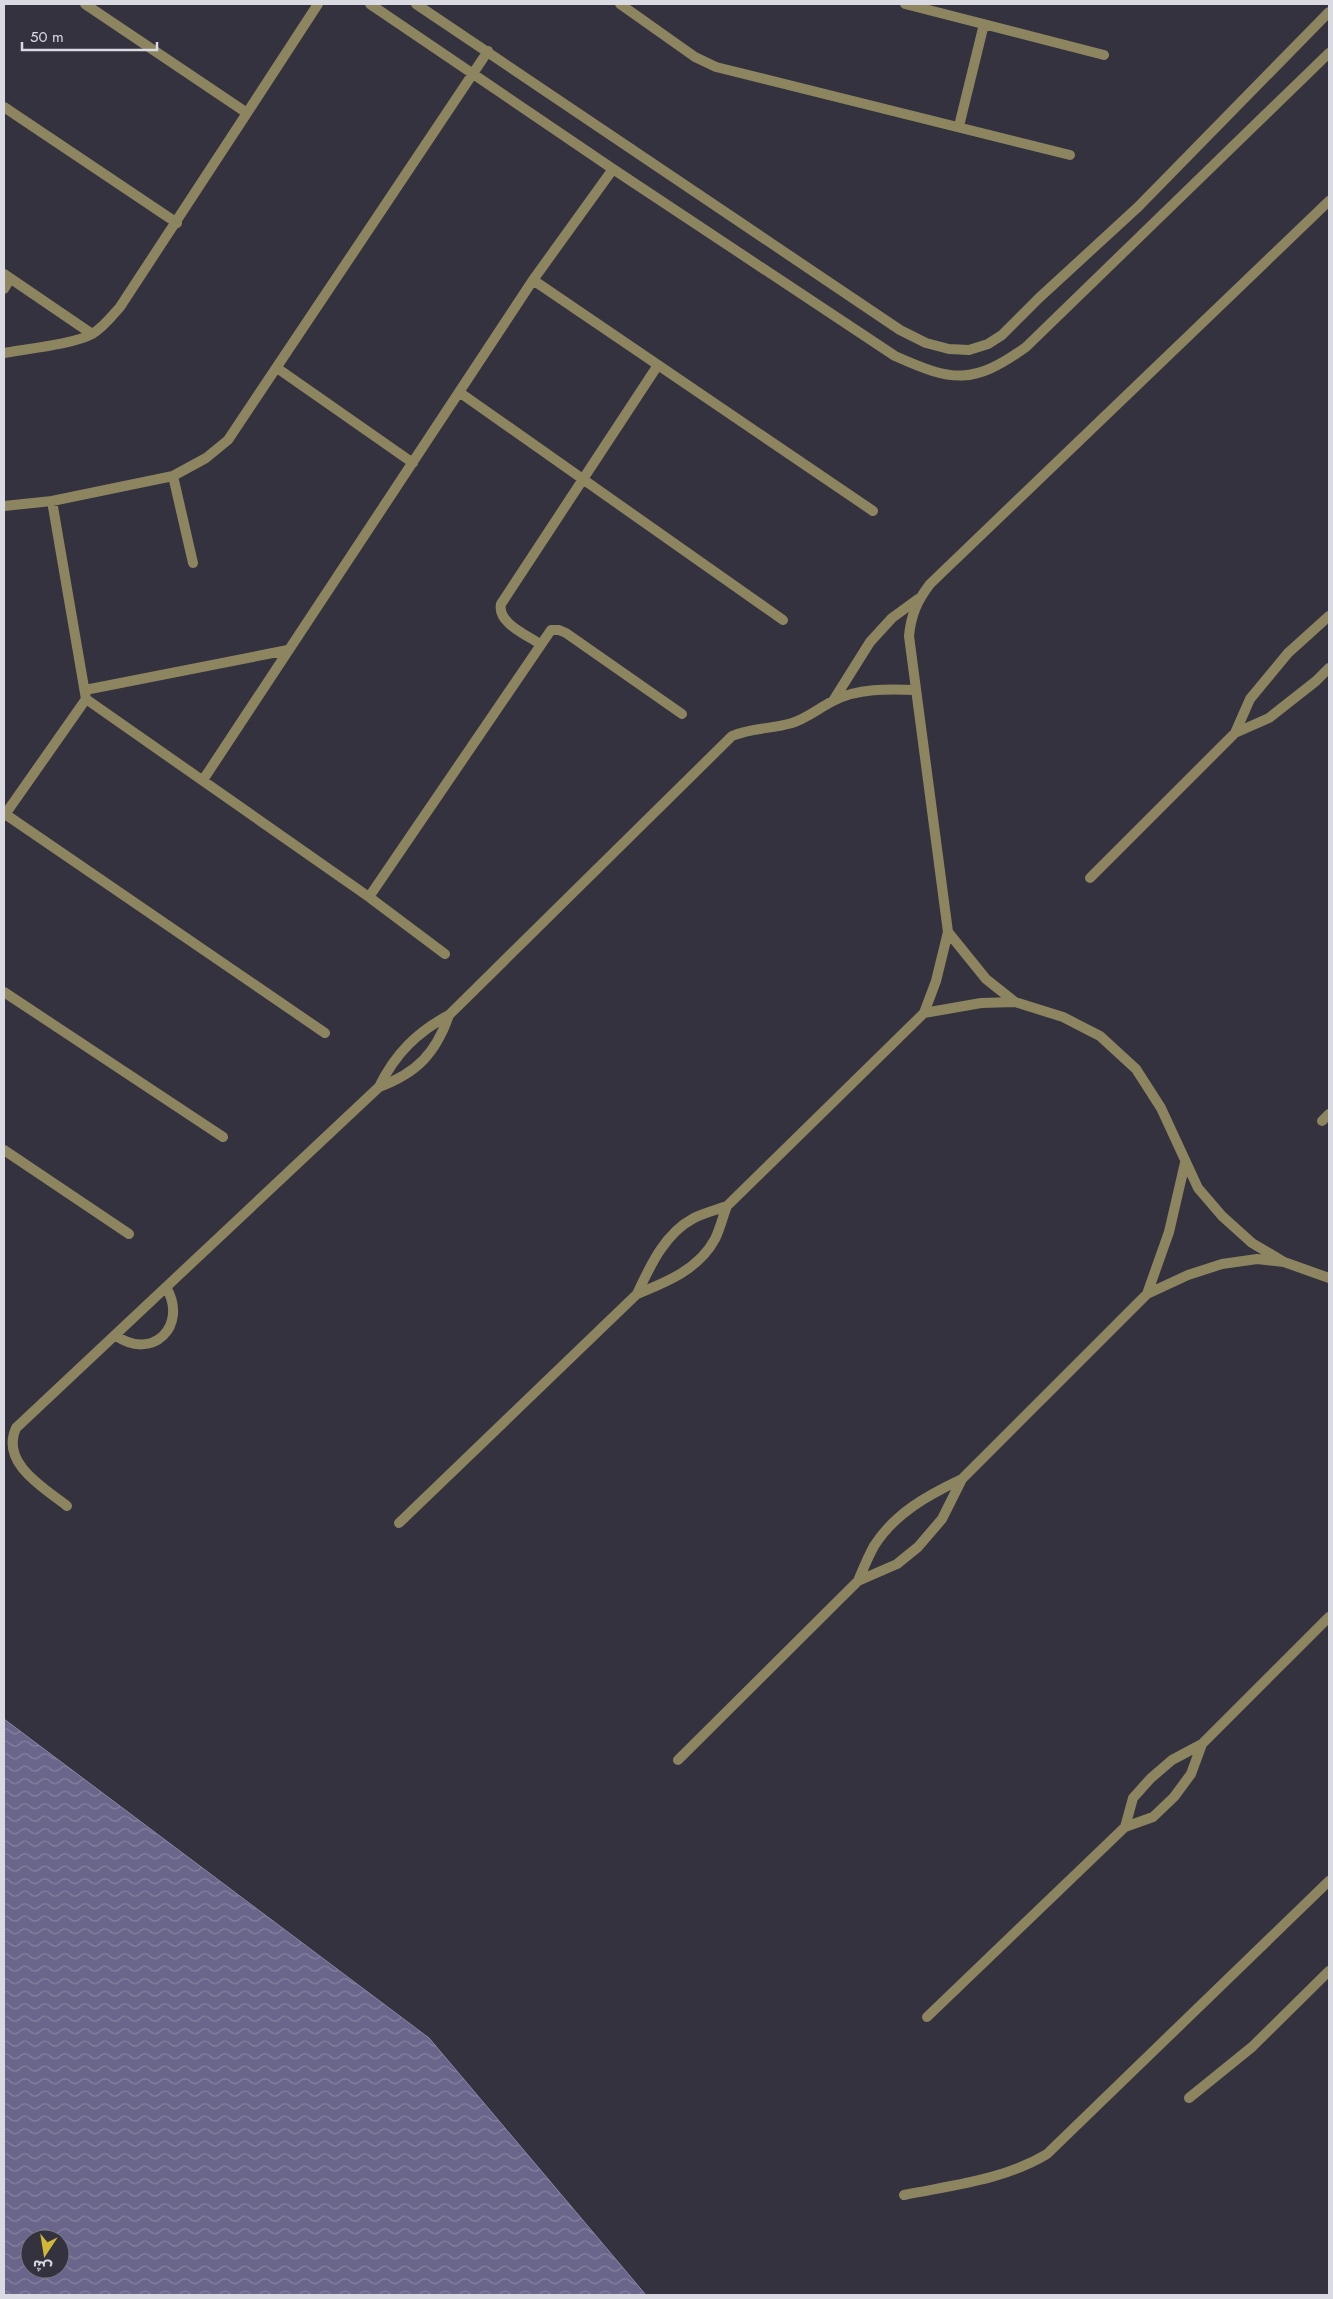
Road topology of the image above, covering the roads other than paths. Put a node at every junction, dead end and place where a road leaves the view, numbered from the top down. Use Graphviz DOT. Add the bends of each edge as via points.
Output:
graph roads {
  1 [pos="85,4"];
  2 [pos="318,4"];
  3 [pos="370,4"];
  4 [pos="416,4"];
  5 [pos="620,4"];
  6 [pos="905,4"];
  7 [pos="1329,12"];
  8 [pos="984,24"];
  9 [pos="488,51"];
  10 [pos="1329,53"];
  11 [pos="1104,55"];
  12 [pos="472,72"];
  13 [pos="4,107"];
  14 [pos="247,113"];
  15 [pos="958,126"];
  16 [pos="1070,155"];
  17 [pos="613,169"];
  18 [pos="1329,201"];
  19 [pos="177,223"];
  20 [pos="7,277"];
  21 [pos="533,280"];
  22 [pos="4,289"];
  23 [pos="92,334"];
  24 [pos="4,353"];
  25 [pos="658,365"];
  26 [pos="277,368"];
  27 [pos="459,392"];
  28 [pos="413,463"];
  29 [pos="172,476"];
  30 [pos="584,479"];
  31 [pos="52,501"];
  32 [pos="4,506"];
  33 [pos="873,511"];
  34 [pos="193,563"];
  35 [pos="918,599"];
  36 [pos="1329,616"];
  37 [pos="783,620"];
  38 [pos="540,644"];
  39 [pos="288,650"];
  40 [pos="1329,668"];
  41 [pos="916,690"];
  42 [pos="86,695"];
  43 [pos="833,701"];
  44 [pos="682,714"];
  45 [pos="1235,733"];
  46 [pos="203,780"];
  47 [pos="4,815"];
  48 [pos="1090,878"];
  49 [pos="369,897"];
  50 [pos="948,932"];
  51 [pos="445,954"];
  52 [pos="4,992"];
  53 [pos="1015,1002"];
  54 [pos="924,1014"];
  55 [pos="449,1015"];
  56 [pos="325,1033"];
  57 [pos="379,1087"];
  58 [pos="223,1138"];
  59 [pos="4,1150"];
  60 [pos="1186,1163"];
  61 [pos="727,1206"];
  62 [pos="129,1234"];
  63 [pos="1284,1262"];
  64 [pos="1329,1278"];
  65 [pos="166,1287"];
  66 [pos="637,1294"];
  67 [pos="1147,1294"];
  68 [pos="115,1335"];
  69 [pos="962,1479"];
  70 [pos="67,1506"];
  71 [pos="399,1523"];
  72 [pos="858,1581"];
  73 [pos="1329,1617"];
  74 [pos="1202,1744"];
  75 [pos="678,1760"];
  76 [pos="1125,1827"];
  77 [pos="1329,1880"];
  78 [pos="1329,1971"];
  79 [pos="927,2017"];
  80 [pos="1190,2098"];
  81 [pos="904,2195"];
  1 -- 14 [label="lane"];
  2 -- 14 [label="lane"];
  3 -- 12 [label="lane"];
  4 -- 9 [label="lane"];
  5 -- 15 [label="lane" via="695,57 716,67"];
  6 -- 8 [label="lane"];
  7 -- 9 [label="lane" via="1138,207 1002,335 969,350 926,343 900,330"];
  8 -- 11 [label="lane"];
  8 -- 15 [label="lane"];
  9 -- 12 [label="lane"];
  10 -- 17 [label="lane" via="1026,347 999,366 972,376 941,374 895,356"];
  12 -- 17 [label="lane"];
  12 -- 26 [label="lane"];
  13 -- 19 [label="lane"];
  14 -- 19 [label="lane"];
  15 -- 16 [label="lane"];
  17 -- 21 [label="lane"];
  18 -- 35 [label="lane"];
  19 -- 23 [label="lane" via="120,307"];
  20 -- 22 [label="lane"];
  20 -- 23 [label="lane"];
  21 -- 25 [label="lane"];
  21 -- 27 [label="lane"];
  23 -- 24 [label="lane"];
  25 -- 30 [label="lane"];
  25 -- 33 [label="lane"];
  26 -- 28 [label="lane"];
  26 -- 29 [label="lane" via="228,440 206,458"];
  27 -- 28 [label="lane"];
  27 -- 30 [label="lane"];
  28 -- 39 [label="lane"];
  29 -- 31 [label="lane"];
  29 -- 34 [label="lane"];
  30 -- 37 [label="lane"];
  30 -- 38 [label="lane" via="501,604 500,610 509,624"];
  31 -- 32 [label="lane"];
  31 -- 42 [label="lane"];
  35 -- 41 [label="lane" via="911,617 909,636"];
  35 -- 43 [label="lane" via="892,618 875,636"];
  36 -- 45 [label="lane" via="1288,653 1250,699"];
  38 -- 44 [label="lane" via="551,630 566,633"];
  38 -- 49 [label="lane"];
  39 -- 42 [label="lane"];
  39 -- 46 [label="lane"];
  40 -- 45 [label="lane" via="1269,718"];
  41 -- 43 [label="lane" via="878,690"];
  41 -- 50 [label="lane"];
  42 -- 46 [label="lane"];
  42 -- 47 [label="lane"];
  43 -- 55 [label="lane" via="794,722 739,733 726,741"];
  45 -- 48 [label="lane"];
  46 -- 49 [label="lane"];
  47 -- 56 [label="lane"];
  49 -- 51 [label="lane"];
  50 -- 53 [label="lane" via="986,979"];
  50 -- 54 [label="lane"];
  52 -- 58 [label="lane"];
  53 -- 54 [label="lane" via="972,1004"];
  53 -- 60 [label="lane" via="1063,1017 1100,1036 1136,1069 1161,1108"];
  54 -- 61 [label="lane"];
  55 -- 57 [label="lane" via="407,1044 386,1071"];
  55 -- 57 [label="lane" via="439,1039 424,1061 411,1072"];
  57 -- 65 [label="lane"];
  59 -- 62 [label="lane"];
  60 -- 63 [label="lane" via="1198,1188 1222,1216 1252,1243"];
  60 -- 67 [label="lane" via="1169,1232"];
  61 -- 66 [label="lane" via="693,1219 669,1239 653,1260"];
  61 -- 66 [label="lane" via="715,1239 697,1262 673,1279"];
  63 -- 64 [label="lane"];
  63 -- 67 [label="lane" via="1257,1259 1222,1264"];
  65 -- 68 [label="lane"];
  65 -- 68 [label="lane" via="174,1305 167,1332 151,1343 141,1345 123,1341"];
  66 -- 71 [label="lane"];
  67 -- 69 [label="lane"];
  68 -- 70 [label="lane" via="16,1428 9,1440 13,1463"];
  69 -- 72 [label="lane" via="921,1499 894,1522 875,1545"];
  69 -- 72 [label="lane" via="942,1519 918,1547 897,1564"];
  72 -- 75 [label="lane"];
  73 -- 74 [label="lane"];
  74 -- 76 [label="lane" via="1172,1760 1151,1778 1133,1798"];
  74 -- 76 [label="lane" via="1191,1774 1174,1798 1153,1817"];
  76 -- 79 [label="lane"];
  77 -- 81 [label="lane" via="1047,2154 1000,2175"];
  78 -- 80 [label="lane" via="1252,2047"];
}
